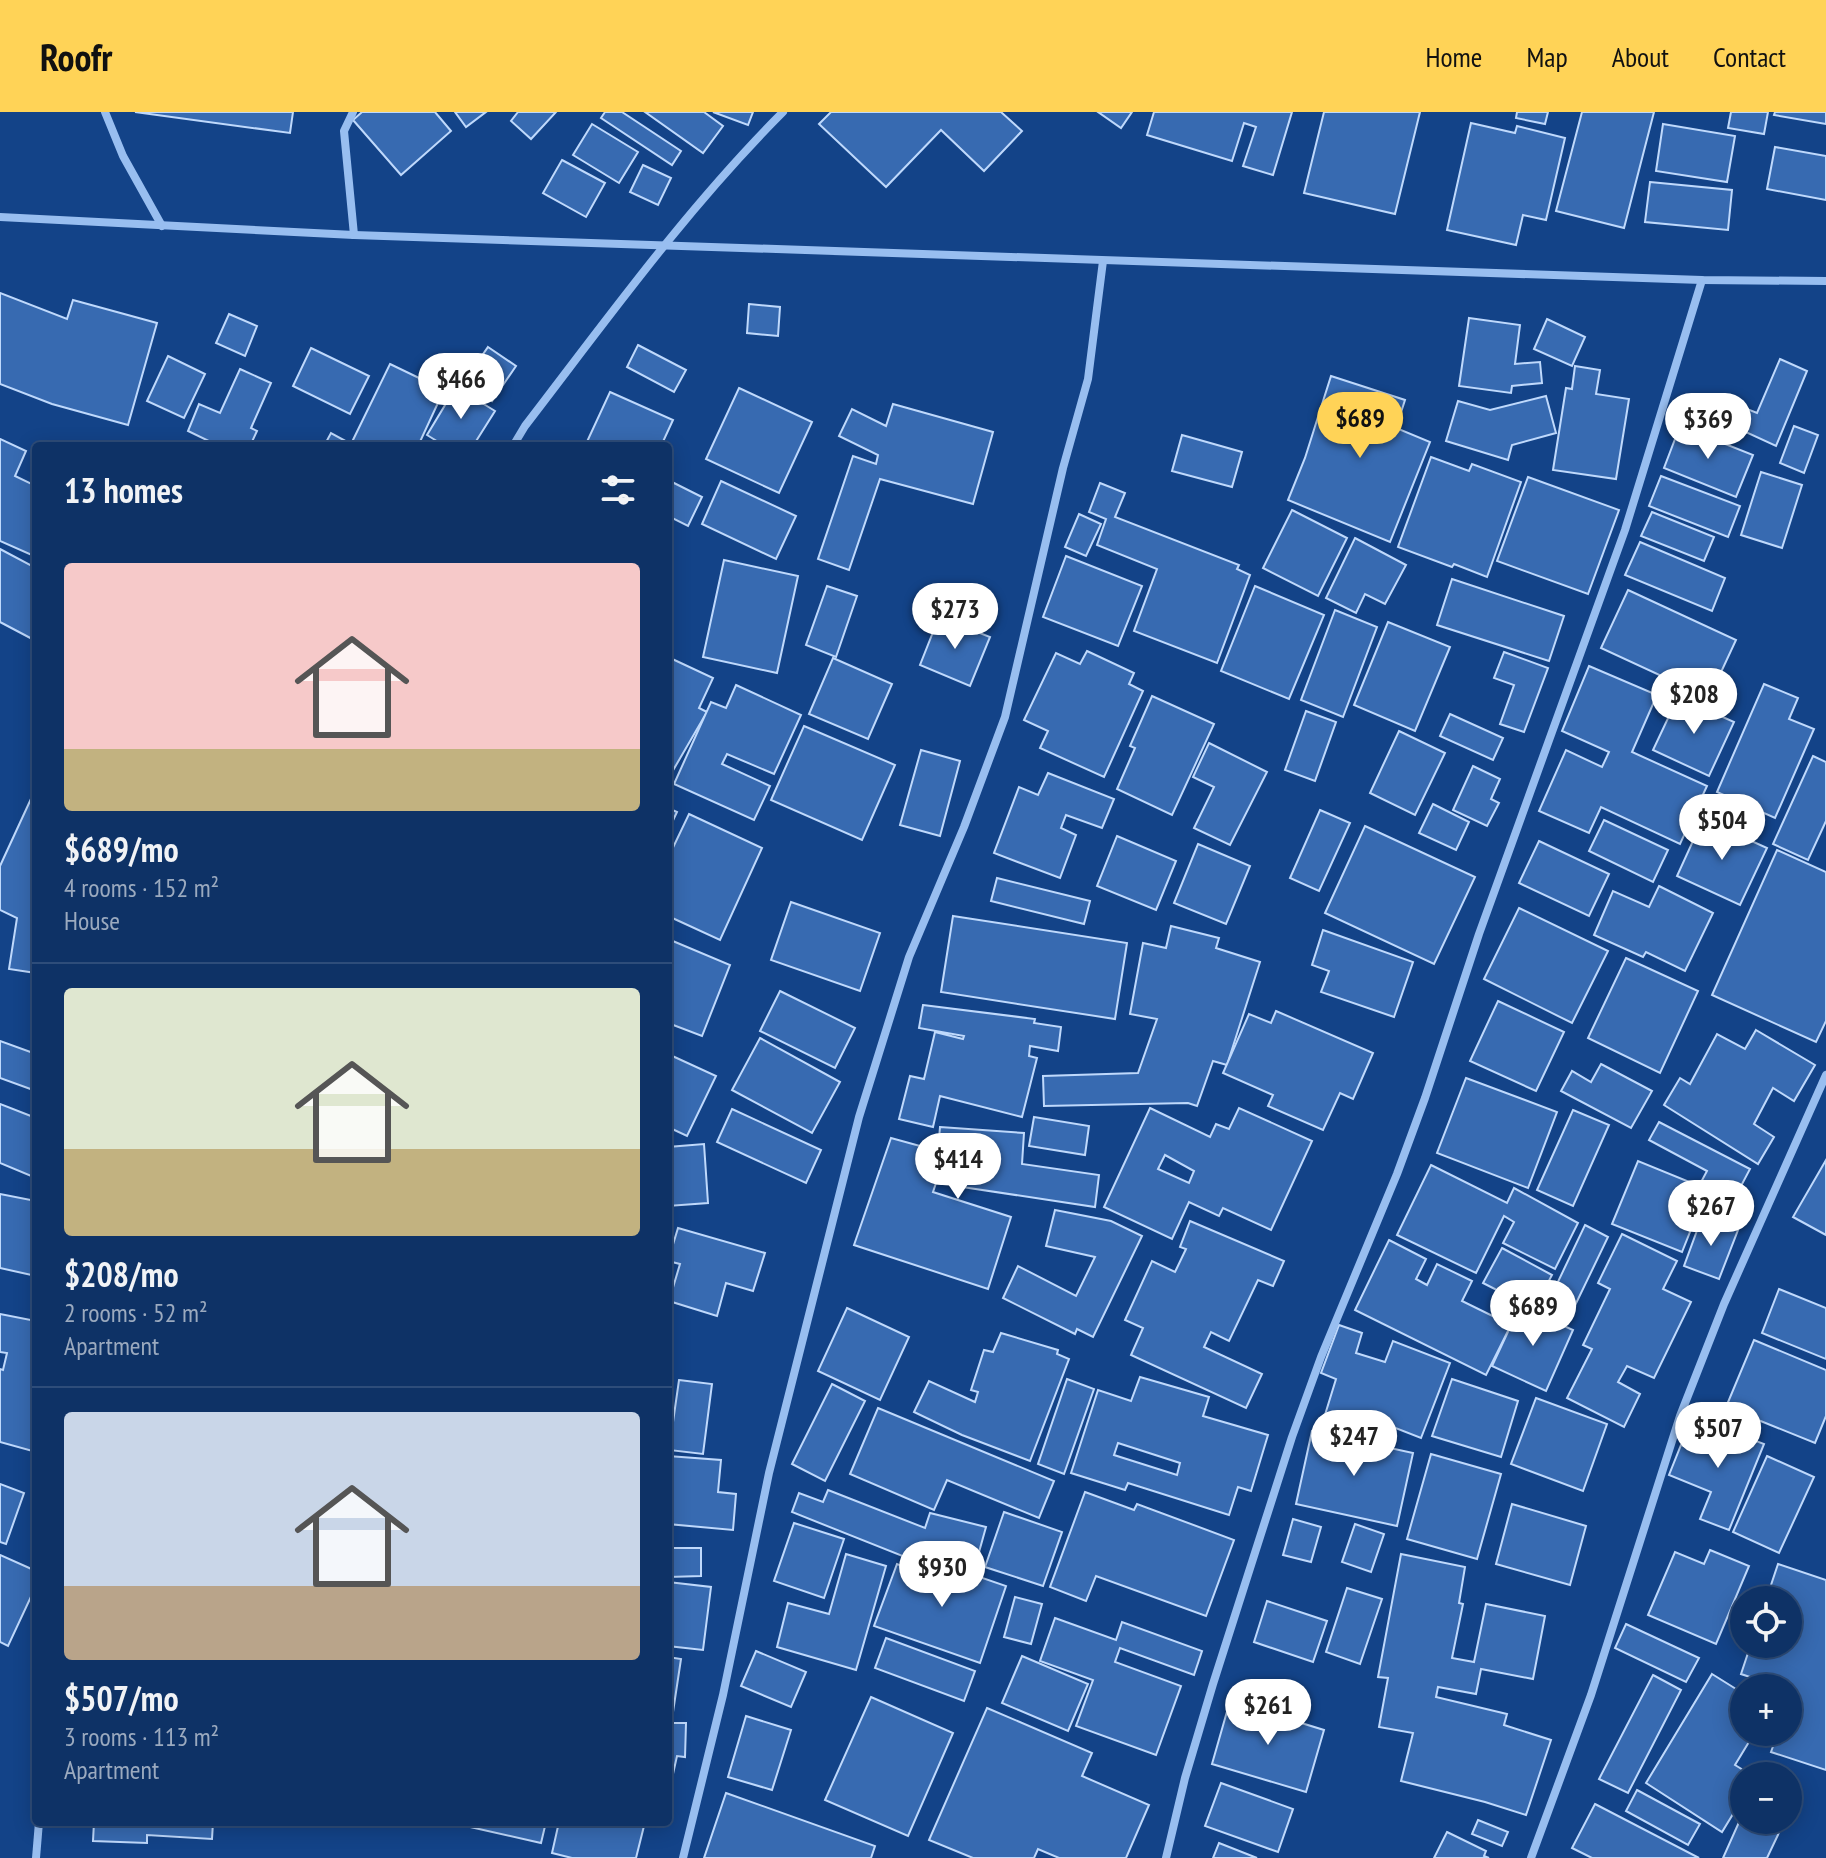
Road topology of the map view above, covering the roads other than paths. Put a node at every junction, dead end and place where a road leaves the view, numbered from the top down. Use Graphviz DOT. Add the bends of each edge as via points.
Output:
graph roads {
  1 [pos="105,112"];
  2 [pos="353,112"];
  3 [pos="783,112"];
  4 [pos="0,217"];
  5 [pos="162,226"];
  6 [pos="354,235"];
  7 [pos="663,244"];
  8 [pos="1103,261"];
  9 [pos="1702,280"];
  10 [pos="1826,281"];
  11 [pos="515,442"];
  12 [pos="1826,1075"];
  13 [pos="39,1826"];
  14 [pos="36,1858"];
  15 [pos="683,1858"];
  16 [pos="1166,1858"];
  17 [pos="1531,1858"];
  1 -- 5 [label="street"];
  2 -- 6 [label="street" via="344,131"];
  3 -- 7 [label="street"];
  4 -- 5 [label="street"];
  5 -- 6 [label="street"];
  6 -- 7 [label="street"];
  7 -- 8 [label="street"];
  7 -- 11 [label="street"];
  8 -- 9 [label="street"];
  8 -- 15 [label="street" via="1088,379 1005,717 909,957 859,1117 769,1473"];
  9 -- 10 [label="street"];
  9 -- 16 [label="street" via="1625,530 1425,1098 1292,1437 1213,1684"];
  12 -- 17 [label="street" via="1680,1416 1591,1695"];
  13 -- 14 [label="street"];
}
